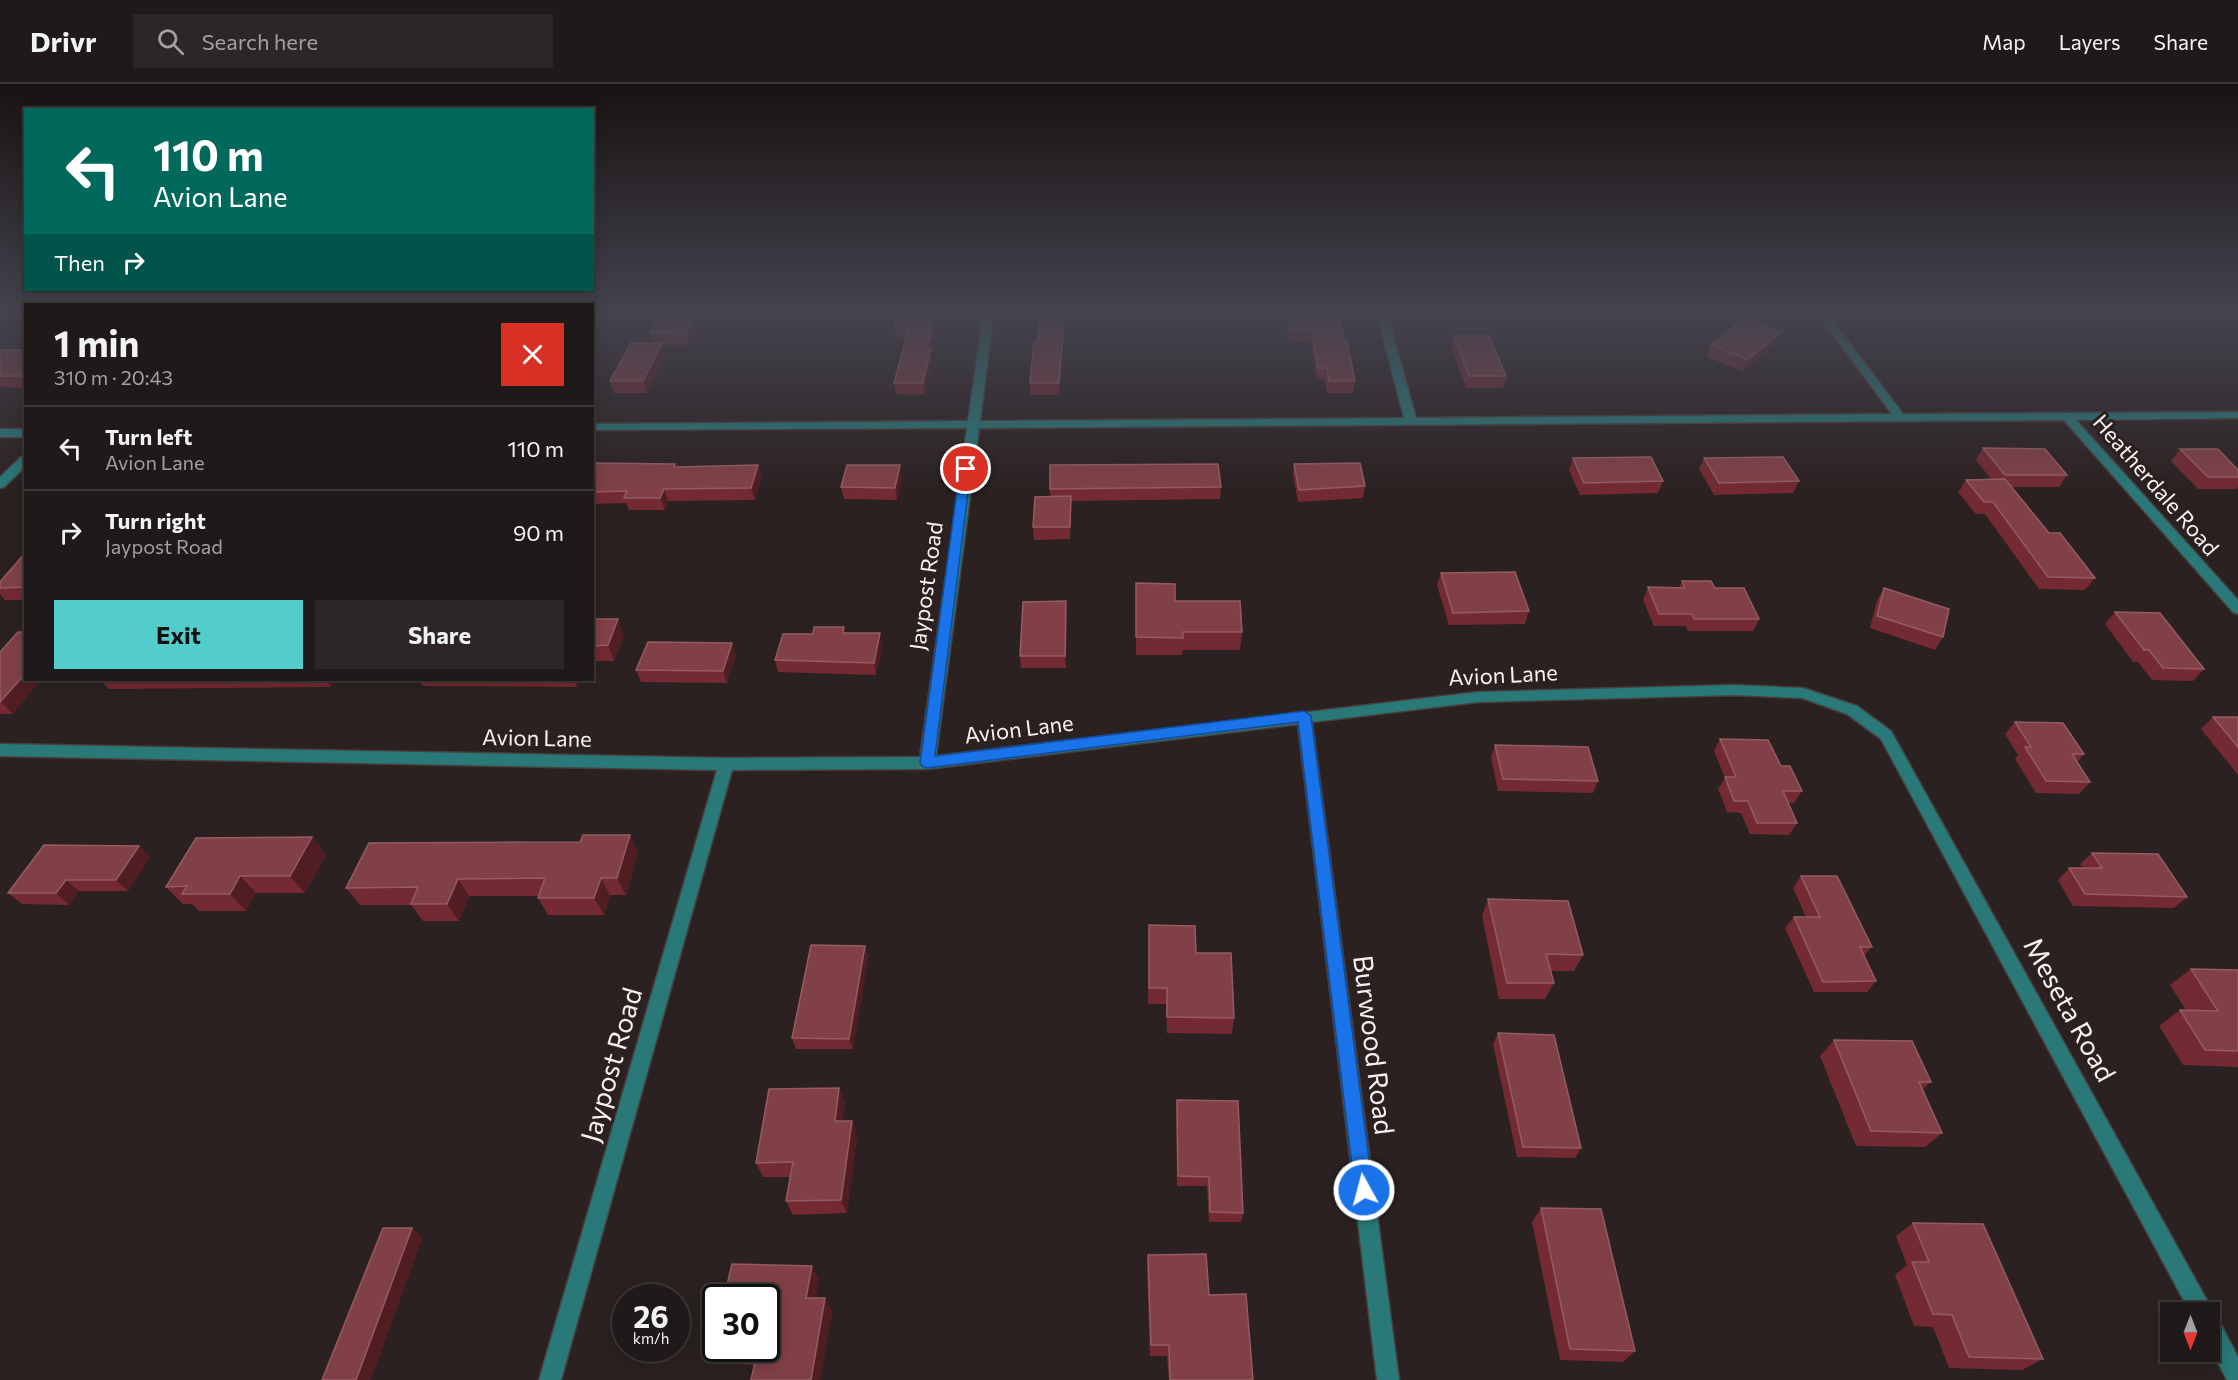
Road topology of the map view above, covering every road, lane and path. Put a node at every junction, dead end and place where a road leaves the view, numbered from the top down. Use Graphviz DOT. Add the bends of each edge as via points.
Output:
graph roads {
  1 [pos="980,370"];
  2 [pos="1397,370"];
  3 [pos="1865,370"];
  4 [pos="2238,415"];
  5 [pos="1899,416"];
  6 [pos="2067,416"];
  7 [pos="1411,422"];
  8 [pos="972,424"];
  9 [pos="594,427"];
  10 [pos="0,433"];
  11 [pos="24,433"];
  12 [pos="24,461"];
  13 [pos="0,484"];
  14 [pos="2238,609"];
  15 [pos="1304,716"];
  16 [pos="1886,735"];
  17 [pos="0,750"];
  18 [pos="927,763"];
  19 [pos="726,764"];
  20 [pos="2197,1302"];
  21 [pos="2220,1346"];
  22 [pos="2238,1379"];
  23 [pos="550,1380"];
  24 [pos="1388,1380"];
  1 -- 8 [label="street, Jaypost Road"];
  2 -- 7 [label="street"];
  3 -- 5 [label="street"];
  4 -- 6 [label="street"];
  5 -- 6 [label="street"];
  5 -- 7 [label="street"];
  6 -- 14 [label="street, Heatherdale Road"];
  7 -- 8 [label="street"];
  8 -- 9 [label="street"];
  8 -- 18 [label="street, Jaypost Road"];
  10 -- 11 [label="street"];
  12 -- 13 [label="street"];
  15 -- 16 [label="street, Avion Lane" via="1478,696 1734,690 1803,693 1852,710"];
  15 -- 18 [label="street, Avion Lane"];
  15 -- 24 [label="street, Burwood Road"];
  16 -- 20 [label="street, Meseta Road"];
  17 -- 19 [label="street, Avion Lane"];
  18 -- 19 [label="street, Avion Lane"];
  19 -- 23 [label="street, Jaypost Road"];
  21 -- 22 [label="street"];
}
